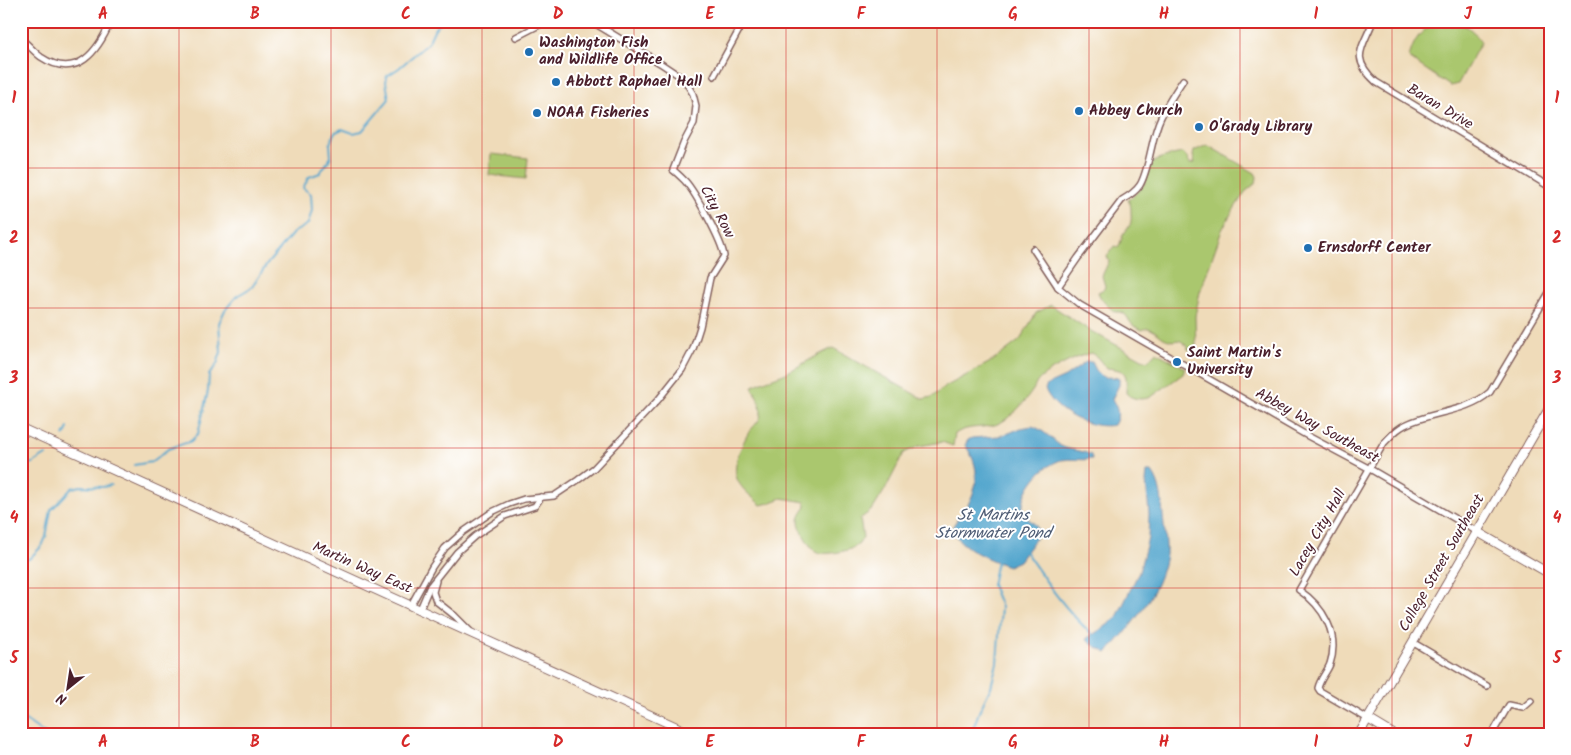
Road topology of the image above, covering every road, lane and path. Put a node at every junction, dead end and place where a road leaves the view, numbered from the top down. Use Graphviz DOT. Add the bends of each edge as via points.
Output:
graph roads {
  1 [pos="111,21"];
  2 [pos="547,21"];
  3 [pos="591,21"];
  4 [pos="744,21"];
  5 [pos="1372,21"];
  6 [pos="516,37"];
  7 [pos="21,39"];
  8 [pos="714,76"];
  9 [pos="1183,80"];
  10 [pos="1550,187"];
  11 [pos="1033,249"];
  12 [pos="1058,287"];
  13 [pos="1550,292"];
  14 [pos="1550,407"];
  15 [pos="21,428"];
  16 [pos="1370,469"];
  17 [pos="541,498"];
  18 [pos="1476,531"];
  19 [pos="1550,574"];
  20 [pos="437,576"];
  21 [pos="411,605"];
  22 [pos="420,609"];
  23 [pos="470,632"];
  24 [pos="1412,642"];
  25 [pos="1487,686"];
  26 [pos="1530,701"];
  27 [pos="1368,719"];
  28 [pos="692,734"];
  29 [pos="1359,734"];
  30 [pos="1394,734"];
  31 [pos="1492,734"];
  1 -- 7 [label="street" via="96,49 81,63 52,63"];
  2 -- 6 [label="street"];
  3 -- 17 [label="street, City Row" via="684,79 694,94 694,123 673,170 698,199 724,256 710,278 693,349 672,385 594,468 554,496"];
  4 -- 8 [label="street"];
  5 -- 10 [label="street, Baran Drive" via="1360,55 1362,66 1371,78"];
  9 -- 12 [label="street" via="1160,118 1140,185 1122,200"];
  11 -- 12 [label="street, Abbey Way Southeast"];
  12 -- 16 [label="street, Abbey Way Southeast" via="1088,310 1306,436"];
  13 -- 16 [label="street" via="1490,392 1463,408 1400,428 1384,443"];
  14 -- 18 [label="main road, College Street Southeast"];
  15 -- 21 [label="main road, Martin Way East"];
  16 -- 18 [label="street, Abbey Way Southeast"];
  16 -- 27 [label="street, Lacey City Hall" via="1299,590 1316,602 1324,613 1333,640 1332,656 1318,688"];
  17 -- 20 [label="street" via="535,506 505,516 475,536"];
  17 -- 21 [label="street" via="509,504 463,532 432,567"];
  18 -- 19 [label="main road"];
  18 -- 24 [label="main road, College Street Southeast"];
  20 -- 22 [label="street"];
  20 -- 23 [label="street" via="433,592 436,602 456,616"];
  21 -- 22 [label="main road, Martin Way East"];
  22 -- 23 [label="main road, Martin Way East"];
  23 -- 28 [label="main road, Martin Way East"];
  24 -- 25 [label="street"];
  24 -- 27 [label="main road, College Street Southeast"];
  26 -- 31 [label="street" via="1523,708 1510,705"];
  27 -- 29 [label="main road, College Street Southeast"];
  27 -- 30 [label="main road"];
}
